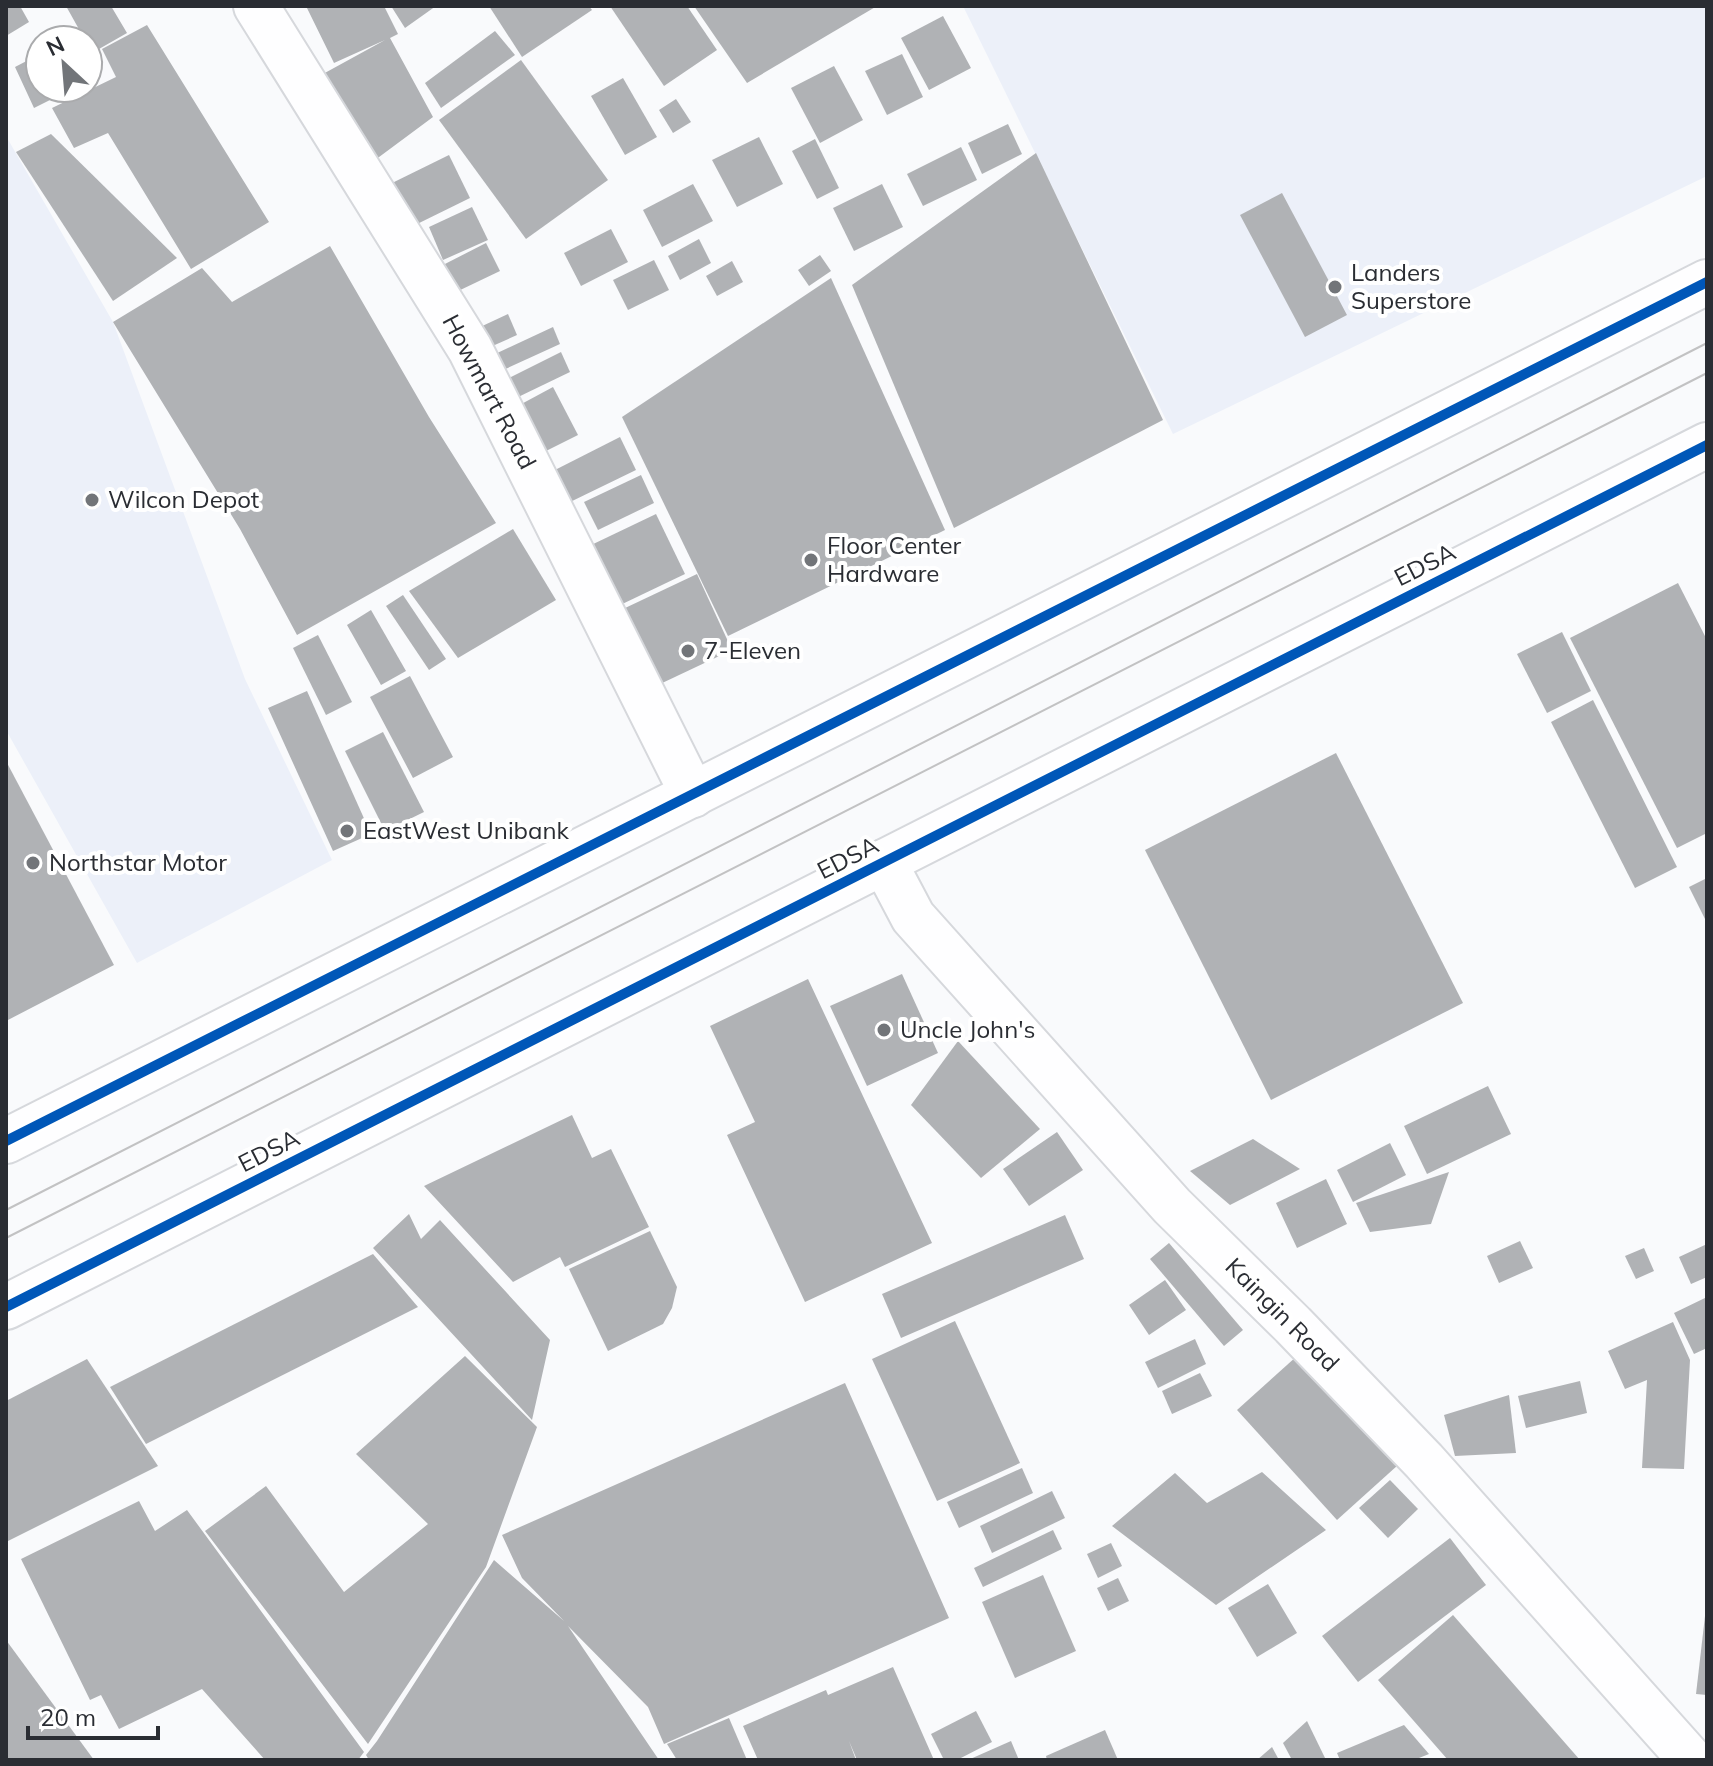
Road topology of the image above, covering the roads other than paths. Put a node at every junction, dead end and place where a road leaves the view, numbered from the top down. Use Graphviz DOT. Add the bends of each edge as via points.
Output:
graph roads {
  1 [pos="256,6"];
  2 [pos="1707,282"];
  3 [pos="1707,445"];
  4 [pos="693,795"];
  5 [pos="884,862"];
  6 [pos="6,1141"];
  7 [pos="6,1307"];
  8 [pos="1691,1760"];
  1 -- 4 [label="main road, Howmart Road" via="470,349"];
  2 -- 4 [label="main road"];
  3 -- 5 [label="main road, EDSA"];
  4 -- 6 [label="main road"];
  5 -- 7 [label="main road, EDSA"];
  5 -- 8 [label="main road, Kaingin Road" via="913,917 1172,1206 1424,1461"];
}
